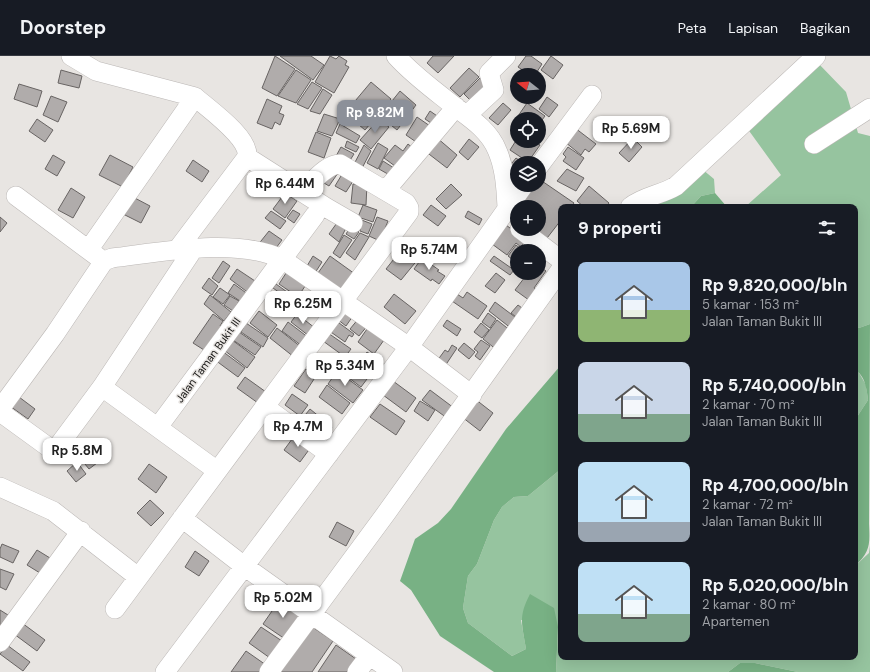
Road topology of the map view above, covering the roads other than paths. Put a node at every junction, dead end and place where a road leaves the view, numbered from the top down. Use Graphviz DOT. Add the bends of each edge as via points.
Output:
graph roads {
  1 [pos="71,56"];
  2 [pos="396,56"];
  3 [pos="506,56"];
  4 [pos="816,56"];
  5 [pos="592,95"];
  6 [pos="195,97"];
  7 [pos="870,108"];
  8 [pos="462,111"];
  9 [pos="814,144"];
  10 [pos="546,157"];
  11 [pos="247,158"];
  12 [pos="386,190"];
  13 [pos="302,191"];
  14 [pos="521,192"];
  15 [pos="16,196"];
  16 [pos="634,204"];
  17 [pos="315,215"];
  18 [pos="509,217"];
  19 [pos="353,223"];
  20 [pos="529,236"];
  21 [pos="89,249"];
  22 [pos="185,249"];
  23 [pos="558,258"];
  24 [pos="282,259"];
  25 [pos="104,262"];
  26 [pos="558,273"];
  27 [pos="343,301"];
  28 [pos="409,347"];
  29 [pos="102,387"];
  30 [pos="472,394"];
  31 [pos="265,407"];
  32 [pos="0,411"];
  33 [pos="158,427"];
  34 [pos="329,454"];
  35 [pos="216,470"];
  36 [pos="0,487"];
  37 [pos="182,518"];
  38 [pos="81,531"];
  39 [pos="244,566"];
  40 [pos="138,577"];
  41 [pos="115,609"];
  42 [pos="311,613"];
  43 [pos="0,642"];
  44 [pos="369,656"];
  45 [pos="165,672"];
  46 [pos="269,672"];
  47 [pos="357,672"];
  48 [pos="393,672"];
  1 -- 6 [label="street" via="111,76"];
  2 -- 8 [label="street" via="407,69"];
  3 -- 8 [label="street" via="489,73 494,90"];
  4 -- 16 [label="street" via="676,186 662,194 643,198"];
  5 -- 10 [label="street"];
  6 -- 11 [label="street" via="240,137 248,151"];
  6 -- 21 [label="street"];
  7 -- 9 [label="street"];
  8 -- 12 [label="street"];
  8 -- 18 [label="street" via="488,134 497,149"];
  11 -- 13 [label="street"];
  11 -- 22 [label="street"];
  12 -- 13 [label="street" via="345,166 333,164"];
  12 -- 27 [label="street" via="406,203 409,212"];
  13 -- 19 [label="street"];
  14 -- 18 [label="street"];
  15 -- 21 [label="street"];
  17 -- 24 [label="street, Jalan Taman Bukit III"];
  18 -- 28 [label="street"];
  20 -- 23 [label="street"];
  21 -- 25 [label="street"];
  22 -- 24 [label="street" via="248,250 272,254"];
  22 -- 25 [label="street" via="112,258"];
  22 -- 29 [label="street"];
  24 -- 27 [label="street"];
  24 -- 33 [label="street, Jalan Taman Bukit III"];
  25 -- 32 [label="street"];
  26 -- 30 [label="street"];
  27 -- 28 [label="street"];
  27 -- 31 [label="street"];
  28 -- 30 [label="street"];
  28 -- 34 [label="street"];
  29 -- 32 [label="street" via="56,449 51,449"];
  29 -- 33 [label="street"];
  30 -- 42 [label="street"];
  31 -- 34 [label="street"];
  31 -- 35 [label="street"];
  33 -- 35 [label="street"];
  34 -- 39 [label="street"];
  35 -- 37 [label="street"];
  36 -- 38 [label="street" via="53,511"];
  37 -- 39 [label="street"];
  37 -- 40 [label="street"];
  38 -- 40 [label="street"];
  38 -- 43 [label="street"];
  39 -- 42 [label="street"];
  39 -- 45 [label="street"];
  40 -- 41 [label="street"];
  42 -- 44 [label="street"];
  42 -- 46 [label="street"];
  44 -- 47 [label="street"];
  44 -- 48 [label="street"];
}
